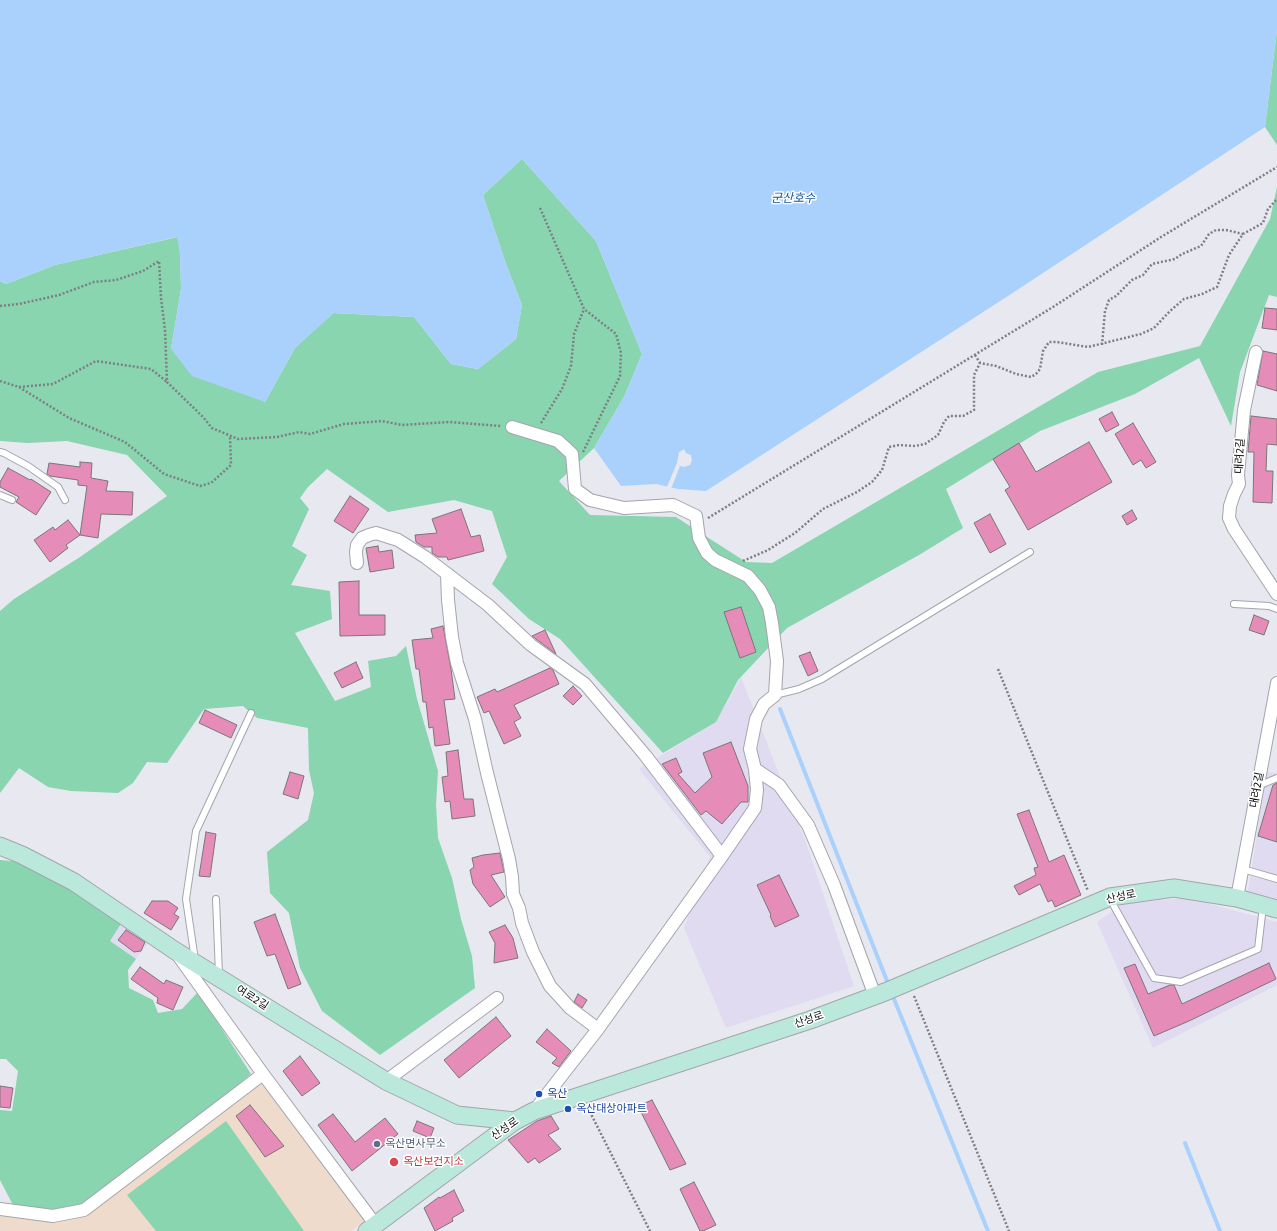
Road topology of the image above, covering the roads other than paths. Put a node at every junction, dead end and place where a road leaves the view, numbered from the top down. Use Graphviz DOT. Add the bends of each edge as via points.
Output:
graph roads {
  1 [pos="1256,352"];
  2 [pos="512,427"];
  3 [pos="0,452"];
  4 [pos="0,495"];
  5 [pos="12,500"];
  6 [pos="65,500"];
  7 [pos="1030,552"];
  8 [pos="357,563"];
  9 [pos="447,574"];
  10 [pos="1277,594"];
  11 [pos="1234,604"];
  12 [pos="1277,609"];
  13 [pos="1277,683"];
  14 [pos="775,695"];
  15 [pos="251,713"];
  16 [pos="754,769"];
  17 [pos="1277,778"];
  18 [pos="1258,786"];
  19 [pos="0,846"];
  20 [pos="722,856"];
  21 [pos="1243,869"];
  22 [pos="1277,879"];
  23 [pos="1110,897"];
  24 [pos="1238,898"];
  25 [pos="216,899"];
  26 [pos="1270,907"];
  27 [pos="174,950"];
  28 [pos="196,964"];
  29 [pos="220,978"];
  30 [pos="880,994"];
  31 [pos="497,998"];
  32 [pos="598,1029"];
  33 [pos="263,1074"];
  34 [pos="386,1081"];
  35 [pos="534,1111"];
  36 [pos="515,1121"];
  37 [pos="0,1209"];
  38 [pos="371,1228"];
  1 -- 10 [label="street, 대려2길" via="1244,410 1239,484 1230,506 1229,518"];
  2 -- 14 [label="street" via="558,441 572,454 575,489 590,500 624,508 673,505 696,516 699,538 707,553 715,560 748,576 760,590 769,607 777,661"];
  3 -- 6 [label="lane" via="28,466 58,487"];
  4 -- 5 [label="lane"];
  7 -- 14 [label="lane" via="822,679"];
  8 -- 9 [label="street" via="357,545 362,538 376,533 398,540"];
  9 -- 20 [label="street" via="488,605 531,645 585,684 645,755"];
  9 -- 32 [label="street" via="450,622 457,663 475,719 509,859 513,894 522,923 550,986 570,1008"];
  11 -- 12 [label="lane" via="1269,606"];
  13 -- 18 [label="street, 대려2길"];
  14 -- 16 [label="street" via="764,704 756,719 750,749"];
  15 -- 28 [label="lane" via="196,830 186,899"];
  16 -- 20 [label="street" via="757,790 754,808"];
  16 -- 30 [label="street" via="779,785 808,825"];
  17 -- 18 [label="lane"];
  18 -- 21 [label="street, 대려2길"];
  19 -- 27 [label="street, 여로2길" via="74,882"];
  20 -- 32 [label="street"];
  21 -- 22 [label="lane"];
  21 -- 24 [label="street, 대려2길"];
  23 -- 24 [label="street, 산성로" via="1174,888"];
  23 -- 26 [label="lane" via="1154,978 1181,982 1258,949"];
  23 -- 30 [label="street, 산성로"];
  24 -- 26 [label="street, 산성로"];
  25 -- 29 [label="lane"];
  27 -- 28 [label="street, 여로2길"];
  27 -- 33 [label="street"];
  28 -- 29 [label="street, 여로2길"];
  29 -- 34 [label="street, 여로2길"];
  30 -- 35 [label="street, 산성로" via="810,1020"];
  31 -- 34 [label="street"];
  32 -- 35 [label="street"];
  33 -- 37 [label="street" via="84,1210 53,1216"];
  33 -- 38 [label="street"];
  34 -- 36 [label="street, 여로2길" via="457,1115"];
  35 -- 36 [label="street, 산성로"];
  36 -- 38 [label="street, 산성로"];
}
